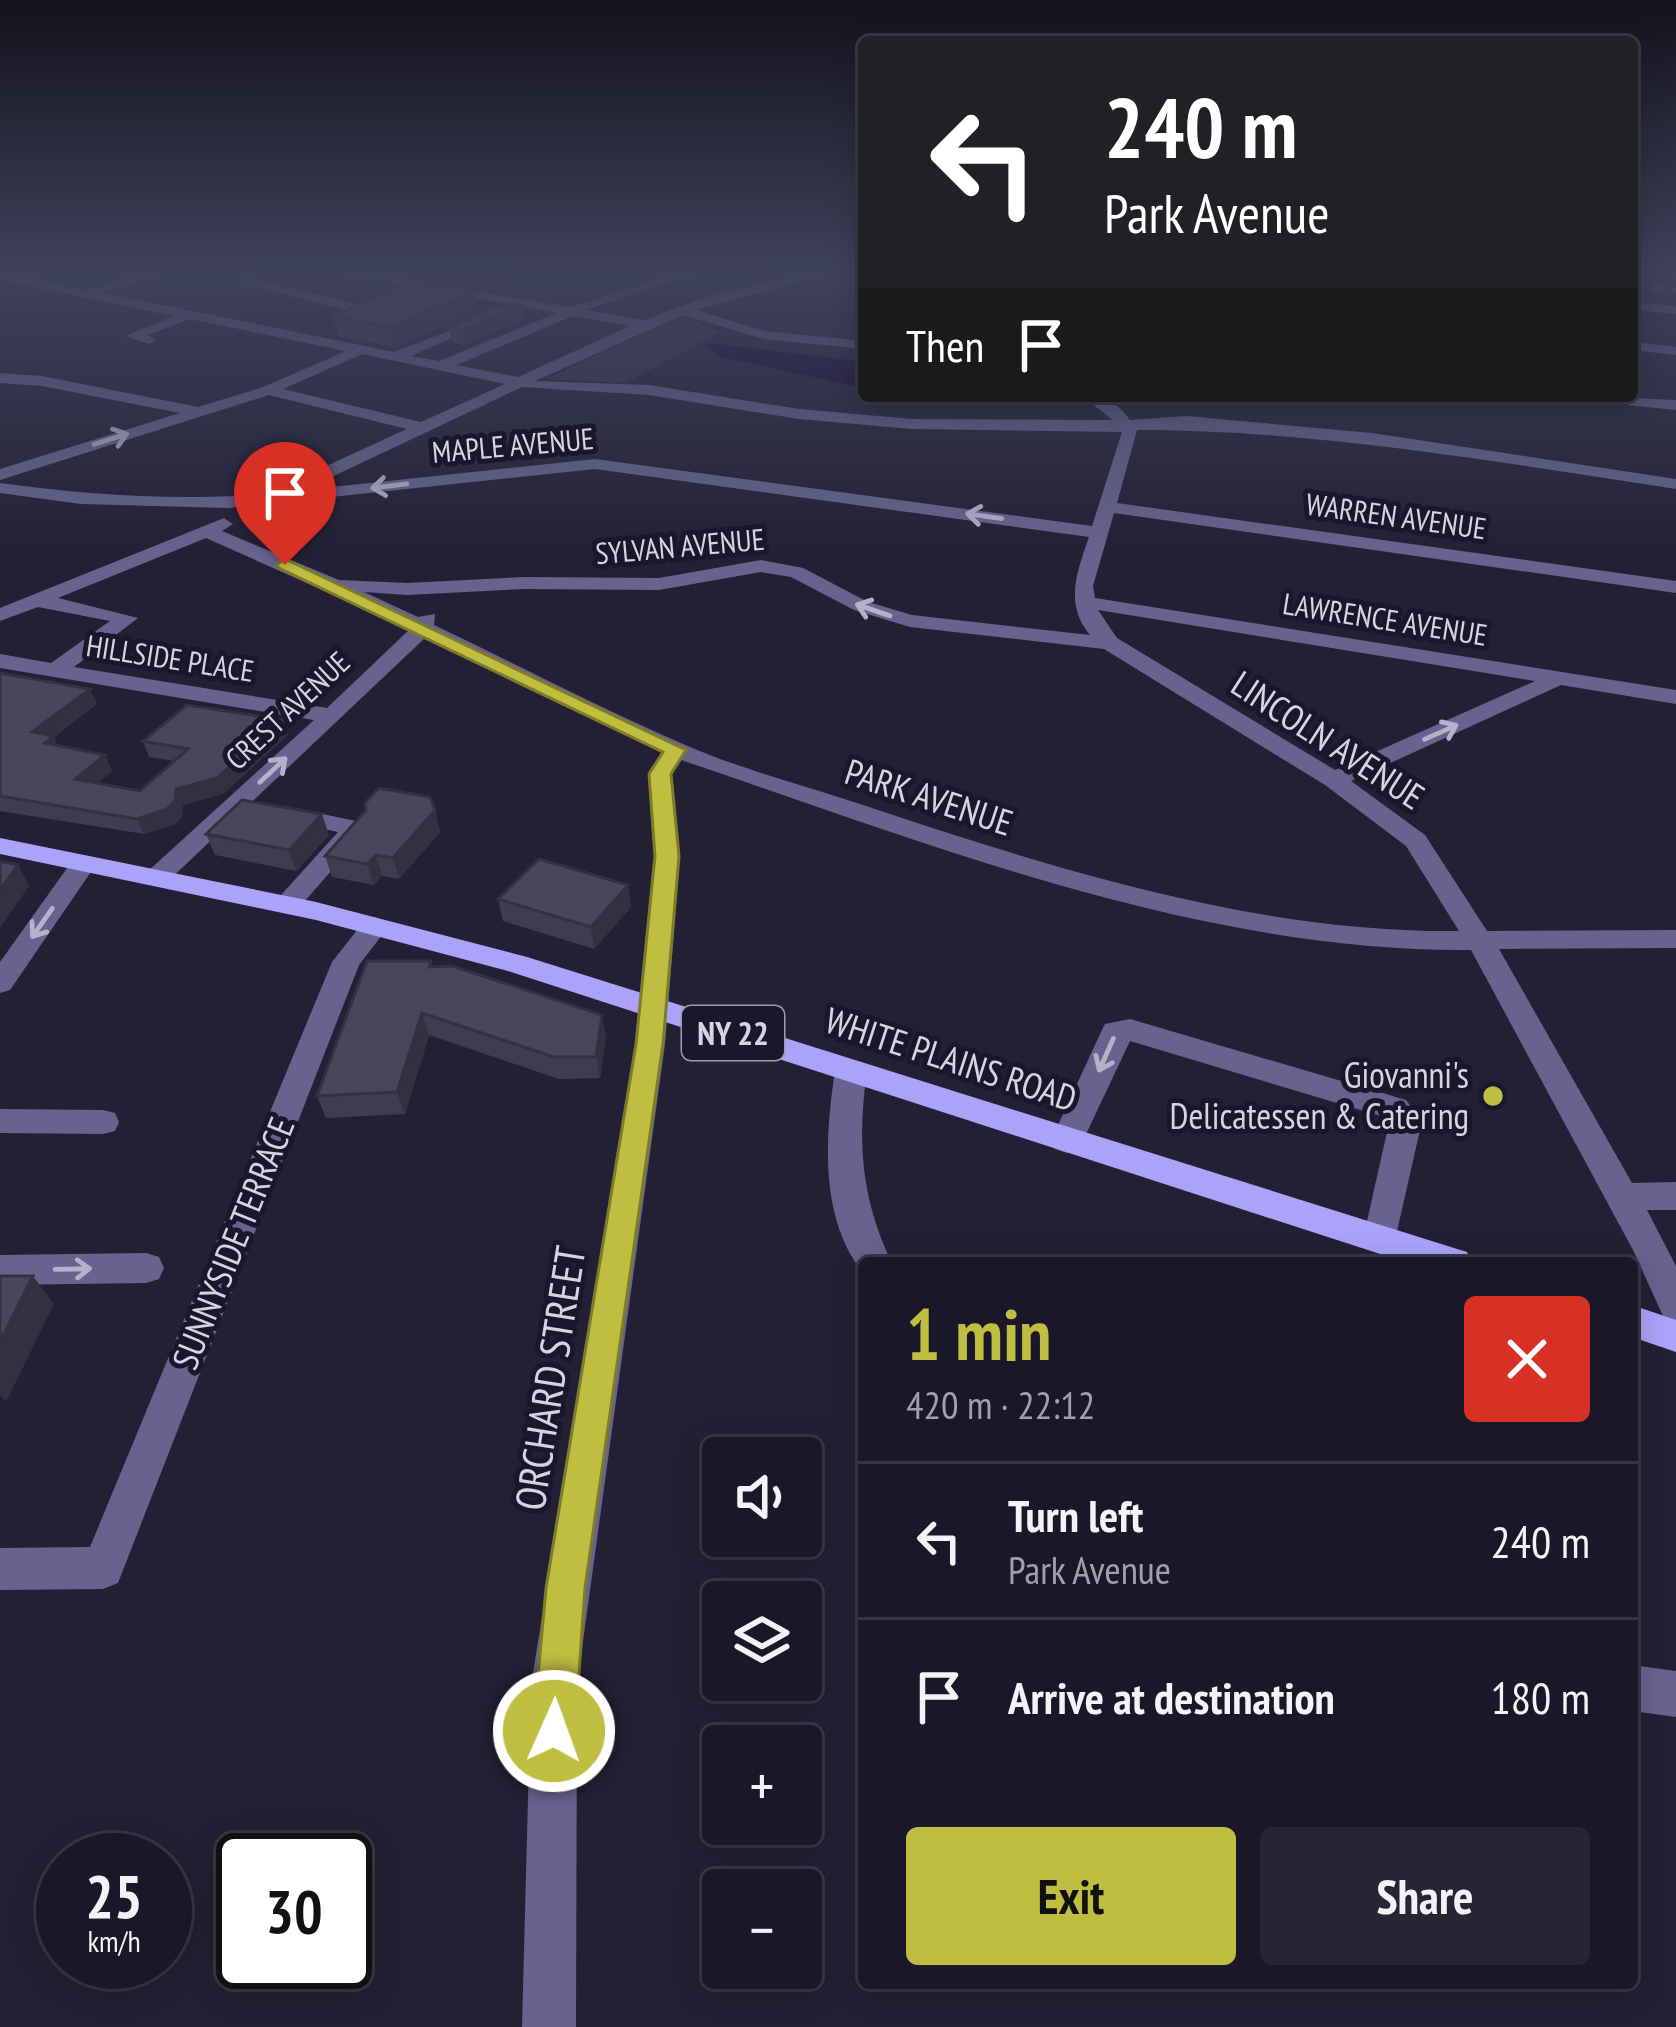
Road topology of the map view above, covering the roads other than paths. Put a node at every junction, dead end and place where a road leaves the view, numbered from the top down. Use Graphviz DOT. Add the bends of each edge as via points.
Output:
graph roads {
  1 [pos="322,367"];
  2 [pos="438,367"];
  3 [pos="555,367"];
  4 [pos="0,378"];
  5 [pos="520,383"];
  6 [pos="268,390"];
  7 [pos="1638,401"];
  8 [pos="1098,402"];
  9 [pos="1676,405"];
  10 [pos="195,412"];
  11 [pos="1121,418"];
  12 [pos="424,428"];
  13 [pos="0,460"];
  14 [pos="27,466"];
  15 [pos="0,475"];
  16 [pos="1676,484"];
  17 [pos="0,488"];
  18 [pos="266,501"];
  19 [pos="1104,520"];
  20 [pos="208,532"];
  21 [pos="324,580"];
  22 [pos="457,587"];
  23 [pos="1676,587"];
  24 [pos="38,600"];
  25 [pos="1087,611"];
  26 [pos="0,615"];
  27 [pos="422,631"];
  28 [pos="1030,632"];
  29 [pos="1109,644"];
  30 [pos="0,661"];
  31 [pos="55,670"];
  32 [pos="1557,679"];
  33 [pos="1676,698"];
  34 [pos="331,716"];
  35 [pos="676,750"];
  36 [pos="1334,780"];
  37 [pos="236,804"];
  38 [pos="0,846"];
  39 [pos="84,863"];
  40 [pos="156,878"];
  41 [pos="286,905"];
  42 [pos="375,926"];
  43 [pos="1676,939"];
  44 [pos="1479,941"];
  45 [pos="0,982"];
  46 [pos="653,1007"];
  47 [pos="851,1071"];
  48 [pos="0,1121"];
  49 [pos="103,1122"];
  50 [pos="1067,1141"];
  51 [pos="1676,1196"];
  52 [pos="1623,1197"];
  53 [pos="1381,1239"];
  54 [pos="871,1257"];
  55 [pos="1436,1257"];
  56 [pos="146,1268"];
  57 [pos="0,1270"];
  58 [pos="1676,1305"];
  59 [pos="1638,1323"];
  60 [pos="1676,1336"];
  61 [pos="0,1569"];
  62 [pos="1638,1689"];
  63 [pos="1676,1694"];
  64 [pos="548,2027"];
  1 -- 6 [label="street"];
  2 -- 5 [label="street"];
  3 -- 5 [label="street"];
  4 -- 10 [label="street"];
  5 -- 11 [label="street" via="649,390 912,424"];
  5 -- 12 [label="street"];
  6 -- 10 [label="street"];
  6 -- 12 [label="street"];
  7 -- 9 [label="street"];
  8 -- 11 [label="street"];
  14 -- 10 [label="street, one-way"];
  11 -- 16 [label="street" via="1354,436"];
  11 -- 19 [label="street" via="1130,432"];
  12 -- 18 [label="street"];
  13 -- 14 [label="street"];
  14 -- 15 [label="street"];
  17 -- 18 [label="street, MAPLE AVENUE" via="141,502"];
  19 -- 18 [label="street, MAPLE AVENUE, one-way" via="595,464"];
  18 -- 20 [label="street"];
  19 -- 23 [label="street, WARREN AVENUE"];
  19 -- 25 [label="street" via="1083,586"];
  20 -- 21 [label="street, PARK AVENUE"];
  20 -- 24 [label="street"];
  21 -- 22 [label="street, SYLVAN AVENUE"];
  21 -- 27 [label="street, PARK AVENUE"];
  22 -- 27 [label="street, CREST AVENUE"];
  28 -- 22 [label="street, SYLVAN AVENUE, one-way" via="882,614 796,572 760,566 659,584"];
  24 -- 26 [label="street"];
  24 -- 31 [label="street" via="128,618"];
  25 -- 28 [label="street, SYLVAN AVENUE"];
  25 -- 29 [label="street, LINCOLN AVENUE"];
  25 -- 32 [label="street, LAWRENCE AVENUE"];
  27 -- 34 [label="street, CREST AVENUE"];
  27 -- 35 [label="street, PARK AVENUE"];
  28 -- 29 [label="street, SYLVAN AVENUE"];
  29 -- 36 [label="street, LINCOLN AVENUE"];
  30 -- 31 [label="street, HILLSIDE PLACE"];
  31 -- 34 [label="street, HILLSIDE PLACE"];
  32 -- 33 [label="street, LAWRENCE AVENUE"];
  36 -- 32 [label="street, one-way"];
  37 -- 34 [label="street, CREST AVENUE, one-way"];
  35 -- 44 [label="street, PARK AVENUE" via="954,844 1146,898 1357,937"];
  35 -- 46 [label="street, ORCHARD STREET" via="660,774 667,856"];
  36 -- 44 [label="street, LINCOLN AVENUE" via="1416,841"];
  37 -- 40 [label="street, CREST AVENUE"];
  37 -- 41 [label="street" via="356,827"];
  38 -- 39 [label="main road, WHITE PLAINS ROAD / NY 22"];
  39 -- 40 [label="main road, WHITE PLAINS ROAD / NY 22"];
  39 -- 45 [label="street, one-way"];
  40 -- 41 [label="main road, WHITE PLAINS ROAD / NY 22"];
  41 -- 42 [label="main road, WHITE PLAINS ROAD / NY 22"];
  42 -- 46 [label="main road, WHITE PLAINS ROAD / NY 22"];
  42 -- 61 [label="street, SUNNYSIDE TERRACE" via="346,962 103,1568"];
  43 -- 44 [label="street, PARK AVENUE"];
  44 -- 52 [label="street, LINCOLN AVENUE"];
  46 -- 47 [label="main road, WHITE PLAINS ROAD / NY 22"];
  46 -- 64 [label="street, ORCHARD STREET" via="554,1685"];
  47 -- 50 [label="main road, WHITE PLAINS ROAD / NY 22"];
  47 -- 54 [label="street" via="840,1137 845,1195"];
  48 -- 49 [label="street"];
  50 -- 53 [label="main road, WHITE PLAINS ROAD / NY 22"];
  53 -- 50 [label="street, one-way" via="1406,1121 1395,1108 1130,1030 1117,1032"];
  51 -- 52 [label="street"];
  52 -- 58 [label="street, LINCOLN AVENUE"];
  53 -- 55 [label="main road, WHITE PLAINS ROAD / NY 22"];
  57 -- 56 [label="street, one-way"];
  59 -- 60 [label="main road"];
  62 -- 63 [label="street"];
}
